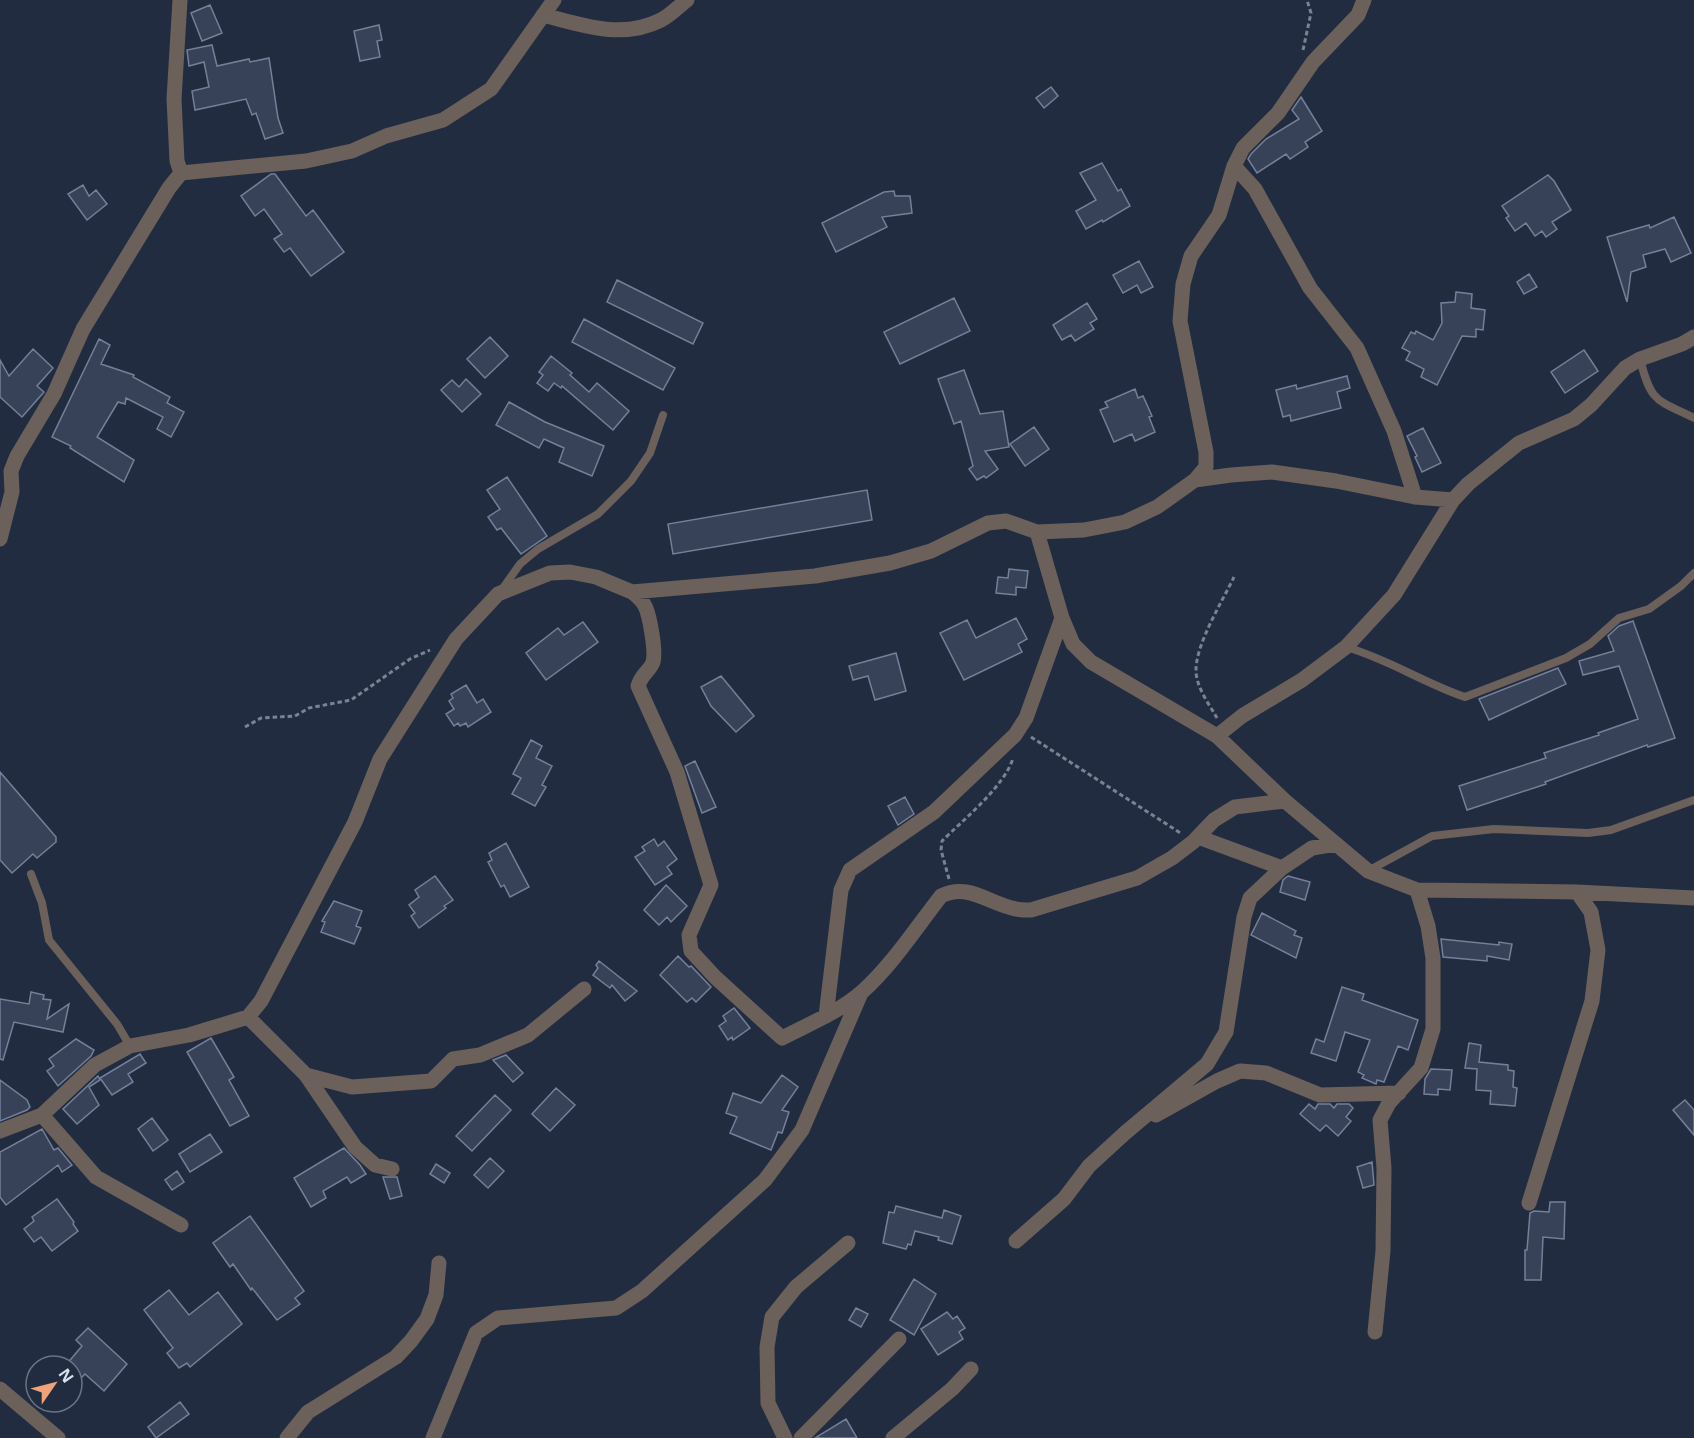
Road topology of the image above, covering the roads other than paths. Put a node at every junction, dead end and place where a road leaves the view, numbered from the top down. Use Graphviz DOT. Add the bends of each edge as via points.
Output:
graph roads {
  1 [pos="180,0"];
  2 [pos="554,0"];
  3 [pos="687,0"];
  4 [pos="1364,0"];
  5 [pos="543,15"];
  6 [pos="1234,166"];
  7 [pos="181,173"];
  8 [pos="1694,337"];
  9 [pos="1640,358"];
  10 [pos="663,415"];
  11 [pos="1694,418"];
  12 [pos="1195,480"];
  13 [pos="1415,497"];
  14 [pos="1453,500"];
  15 [pos="1037,532"];
  16 [pos="0,539"];
  17 [pos="1694,573"];
  18 [pos="632,591"];
  19 [pos="498,594"];
  20 [pos="1062,618"];
  21 [pos="1346,648"];
  22 [pos="1220,734"];
  23 [pos="1694,800"];
  24 [pos="1285,801"];
  25 [pos="1196,840"];
  26 [pos="1336,844"];
  27 [pos="1282,868"];
  28 [pos="1368,871"];
  29 [pos="31,874"];
  30 [pos="1417,890"];
  31 [pos="1577,892"];
  32 [pos="1694,898"];
  33 [pos="584,989"];
  34 [pos="861,993"];
  35 [pos="826,1016"];
  36 [pos="248,1017"];
  37 [pos="130,1046"];
  38 [pos="306,1075"];
  39 [pos="1399,1093"];
  40 [pos="42,1115"];
  41 [pos="0,1131"];
  42 [pos="1125,1132"];
  43 [pos="392,1169"];
  44 [pos="1529,1203"];
  45 [pos="181,1226"];
  46 [pos="1016,1241"];
  47 [pos="848,1243"];
  48 [pos="439,1263"];
  49 [pos="1375,1332"];
  50 [pos="899,1340"];
  51 [pos="971,1369"];
  52 [pos="0,1389"];
  53 [pos="58,1438"];
  54 [pos="287,1438"];
  55 [pos="432,1438"];
  56 [pos="785,1438"];
  57 [pos="801,1438"];
  58 [pos="893,1438"];
  1 -- 7 [label="street" via="174,99"];
  2 -- 5 [label="street"];
  3 -- 5 [label="street" via="663,19 644,27 615,31"];
  4 -- 6 [label="street" via="1358,15 1313,63 1278,113 1243,148"];
  5 -- 7 [label="street" via="491,89 443,120 306,161"];
  6 -- 12 [label="street" via="1219,215 1191,256 1183,284 1180,321 1206,452 1206,468"];
  6 -- 13 [label="street" via="1255,189 1310,288 1357,348 1394,431"];
  7 -- 16 [label="street" via="83,329 54,394 17,456"];
  8 -- 9 [label="street"];
  9 -- 11 [label="lane" via="1650,393"];
  9 -- 14 [label="street" via="1574,419 1519,442"];
  10 -- 19 [label="lane" via="650,453 631,481 598,514 520,564"];
  12 -- 13 [label="street" via="1272,472"];
  12 -- 15 [label="street" via="1157,507 1125,522 1084,530"];
  13 -- 14 [label="street"];
  14 -- 21 [label="street" via="1394,595"];
  15 -- 18 [label="street" via="1006,521 988,523 931,551 890,563 815,576"];
  15 -- 20 [label="street"];
  17 -- 21 [label="lane" via="1649,609 1619,618 1590,645 1566,658 1465,697 1373,655"];
  18 -- 19 [label="street" via="570,572 550,573"];
  18 -- 35 [label="street" via="649,617 654,656 638,686 677,772 711,885 689,935 691,951 782,1038"];
  19 -- 36 [label="street" via="456,639 380,759 355,822 261,1001"];
  20 -- 22 [label="street" via="1073,644 1091,662"];
  20 -- 35 [label="street" via="1026,718 1017,732 934,812 850,870 841,890"];
  21 -- 22 [label="street"];
  22 -- 24 [label="street"];
  23 -- 28 [label="lane" via="1611,830 1494,829 1432,836"];
  24 -- 25 [label="street" via="1235,807 1214,820"];
  24 -- 26 [label="street"];
  25 -- 27 [label="street"];
  25 -- 34 [label="street" via="1137,878 1030,910 952,890 941,896 890,963"];
  26 -- 27 [label="street" via="1312,848"];
  26 -- 28 [label="street"];
  27 -- 42 [label="street" via="1250,898 1226,1032 1208,1064"];
  28 -- 30 [label="street"];
  29 -- 37 [label="lane" via="49,940 117,1024"];
  30 -- 31 [label="street"];
  30 -- 39 [label="street" via="1433,958 1433,1029 1421,1068"];
  31 -- 32 [label="street"];
  31 -- 44 [label="street" via="1591,912 1598,950 1592,1000"];
  33 -- 38 [label="street" via="528,1035 480,1055 453,1059 431,1081 352,1087"];
  34 -- 35 [label="street"];
  34 -- 55 [label="street" via="802,1130 765,1180 642,1291 616,1308 498,1318 476,1333"];
  36 -- 37 [label="street" via="189,1035"];
  36 -- 38 [label="street"];
  37 -- 40 [label="street" via="95,1065"];
  38 -- 43 [label="street" via="355,1147 375,1165"];
  39 -- 42 [label="street" via="1320,1095 1266,1074 1240,1071"];
  39 -- 49 [label="street" via="1380,1120 1383,1251"];
  40 -- 41 [label="street"];
  40 -- 45 [label="street" via="96,1177"];
  42 -- 46 [label="street" via="1089,1166 1064,1199"];
  47 -- 56 [label="street" via="796,1287 772,1317 766,1347 768,1403"];
  48 -- 54 [label="street" via="436,1295 427,1319 411,1341 396,1357 308,1412"];
  50 -- 57 [label="street"];
  51 -- 58 [label="street"];
  52 -- 53 [label="street"];
}
